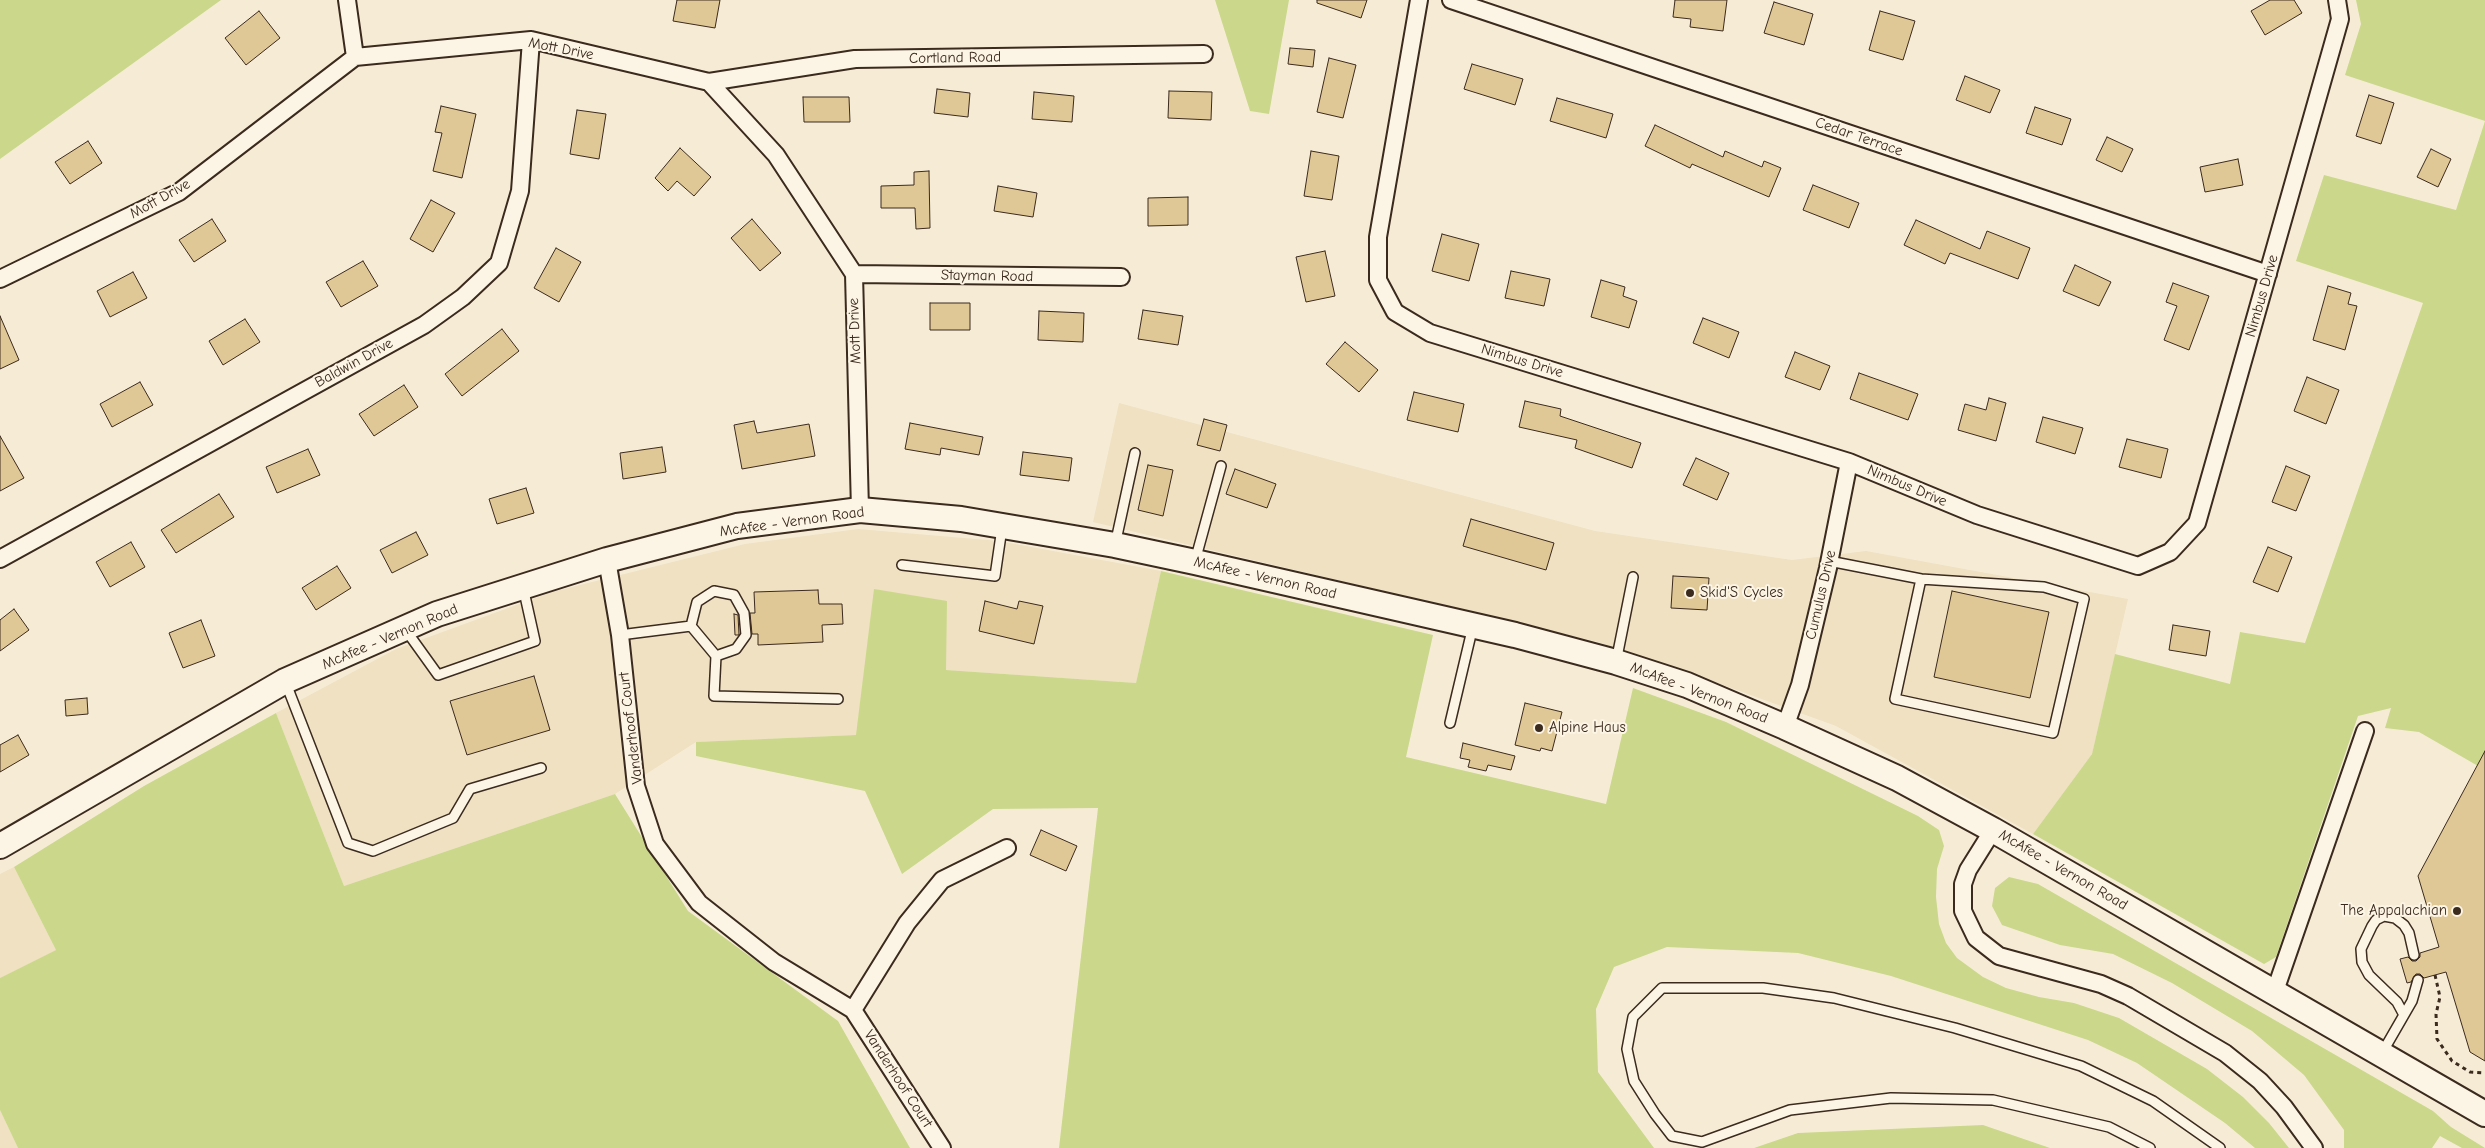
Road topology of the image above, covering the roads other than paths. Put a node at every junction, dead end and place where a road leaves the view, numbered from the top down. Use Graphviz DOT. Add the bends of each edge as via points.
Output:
graph roads {
  1 [pos="347,0"];
  2 [pos="1419,0"];
  3 [pos="1451,0"];
  4 [pos="2337,0"];
  5 [pos="531,40"];
  6 [pos="1204,54"];
  7 [pos="355,56"];
  8 [pos="709,82"];
  9 [pos="854,274"];
  10 [pos="2268,274"];
  11 [pos="1121,277"];
  12 [pos="0,280"];
  13 [pos="1135,453"];
  14 [pos="1849,462"];
  15 [pos="1221,466"];
  16 [pos="860,510"];
  17 [pos="1002,525"];
  18 [pos="1115,545"];
  19 [pos="0,558"];
  20 [pos="608,560"];
  21 [pos="1829,561"];
  22 [pos="1195,562"];
  23 [pos="902,565"];
  24 [pos="1633,577"];
  25 [pos="1921,579"];
  26 [pos="523,587"];
  27 [pos="1473,625"];
  28 [pos="691,626"];
  29 [pos="404,628"];
  30 [pos="620,635"];
  31 [pos="716,656"];
  32 [pos="1616,662"];
  33 [pos="285,681"];
  34 [pos="838,699"];
  35 [pos="1450,723"];
  36 [pos="1786,727"];
  37 [pos="2365,731"];
  38 [pos="541,768"];
  39 [pos="1993,830"];
  40 [pos="0,846"];
  41 [pos="1007,848"];
  42 [pos="2414,955"];
  43 [pos="2418,980"];
  44 [pos="2274,991"];
  45 [pos="853,1010"];
  46 [pos="2404,1015"];
  47 [pos="2382,1054"];
  48 [pos="2485,1114"];
  49 [pos="942,1148"];
  50 [pos="2150,1148"];
  51 [pos="2220,1148"];
  52 [pos="2314,1148"];
  1 -- 7 [label="street"];
  2 -- 14 [label="street, Nimbus Drive" via="1378,237 1378,280 1396,312 1430,333"];
  3 -- 10 [label="street, Cedar Terrace"];
  4 -- 10 [label="street, Nimbus Drive" via="2340,19"];
  5 -- 7 [label="street, Mott Drive"];
  5 -- 8 [label="street, Mott Drive"];
  5 -- 19 [label="street, Baldwin Drive" via="520,191 499,263 463,297 424,325"];
  6 -- 8 [label="street, Cortland Road" via="855,59"];
  7 -- 12 [label="street, Mott Drive" via="179,192"];
  8 -- 9 [label="street" via="776,155"];
  9 -- 11 [label="street, Stayman Road"];
  9 -- 16 [label="street, Mott Drive"];
  10 -- 14 [label="street, Nimbus Drive" via="2197,523 2170,552 2138,566 1976,515"];
  13 -- 18 [label="lane"];
  14 -- 21 [label="street, Cumulus Drive"];
  15 -- 22 [label="lane"];
  16 -- 17 [label="main road, McAfee - Vernon Road"];
  16 -- 20 [label="main road, McAfee - Vernon Road" via="737,526"];
  17 -- 18 [label="main road, McAfee - Vernon Road"];
  17 -- 23 [label="lane" via="995,576"];
  18 -- 22 [label="main road, McAfee - Vernon Road"];
  20 -- 26 [label="main road, McAfee - Vernon Road"];
  20 -- 30 [label="street, Vanderhoof Court"];
  21 -- 25 [label="lane"];
  21 -- 36 [label="street, Cumulus Drive" via="1800,685"];
  22 -- 27 [label="main road, McAfee - Vernon Road"];
  24 -- 32 [label="lane"];
  25 -- 25 [label="lane" via="1896,700 2053,733 2084,599 2044,587"];
  26 -- 29 [label="main road, McAfee - Vernon Road"];
  26 -- 29 [label="lane" via="535,641 438,675"];
  27 -- 32 [label="main road, McAfee - Vernon Road"];
  27 -- 35 [label="lane"];
  28 -- 30 [label="lane"];
  28 -- 31 [label="lane"];
  28 -- 31 [label="lane" via="697,602 714,591 734,595 744,613 746,634 736,649"];
  29 -- 33 [label="main road, McAfee - Vernon Road"];
  30 -- 45 [label="street, Vanderhoof Court" via="636,786 655,844 699,903 774,962"];
  31 -- 34 [label="lane" via="714,696"];
  32 -- 36 [label="main road, McAfee - Vernon Road" via="1688,685"];
  33 -- 38 [label="lane" via="348,843 372,851 453,818 470,789"];
  33 -- 40 [label="main road, McAfee - Vernon Road"];
  36 -- 39 [label="main road, McAfee - Vernon Road" via="1897,778"];
  37 -- 44 [label="street"];
  39 -- 44 [label="main road, McAfee - Vernon Road"];
  39 -- 52 [label="street" via="1963,884 1963,911 1976,938 1999,956 2101,984 2128,996 2208,1042 2260,1081"];
  41 -- 45 [label="street" via="942,880 906,922"];
  42 -- 46 [label="lane" via="2410,933 2404,925 2395,918 2384,916 2372,926 2361,950 2362,962 2369,975 2397,1002"];
  43 -- 46 [label="lane"];
  44 -- 47 [label="main road, McAfee - Vernon Road"];
  45 -- 49 [label="street, Vanderhoof Court"];
  46 -- 47 [label="lane"];
  47 -- 48 [label="main road, McAfee - Vernon Road"];
  50 -- 51 [label="lane" via="2109,1127 1993,1100 1882,1099 1790,1110 1702,1142 1672,1136 1634,1081 1627,1049 1632,1017 1662,988 1763,988 1834,998 1955,1028 2081,1066 2153,1101"];
}
